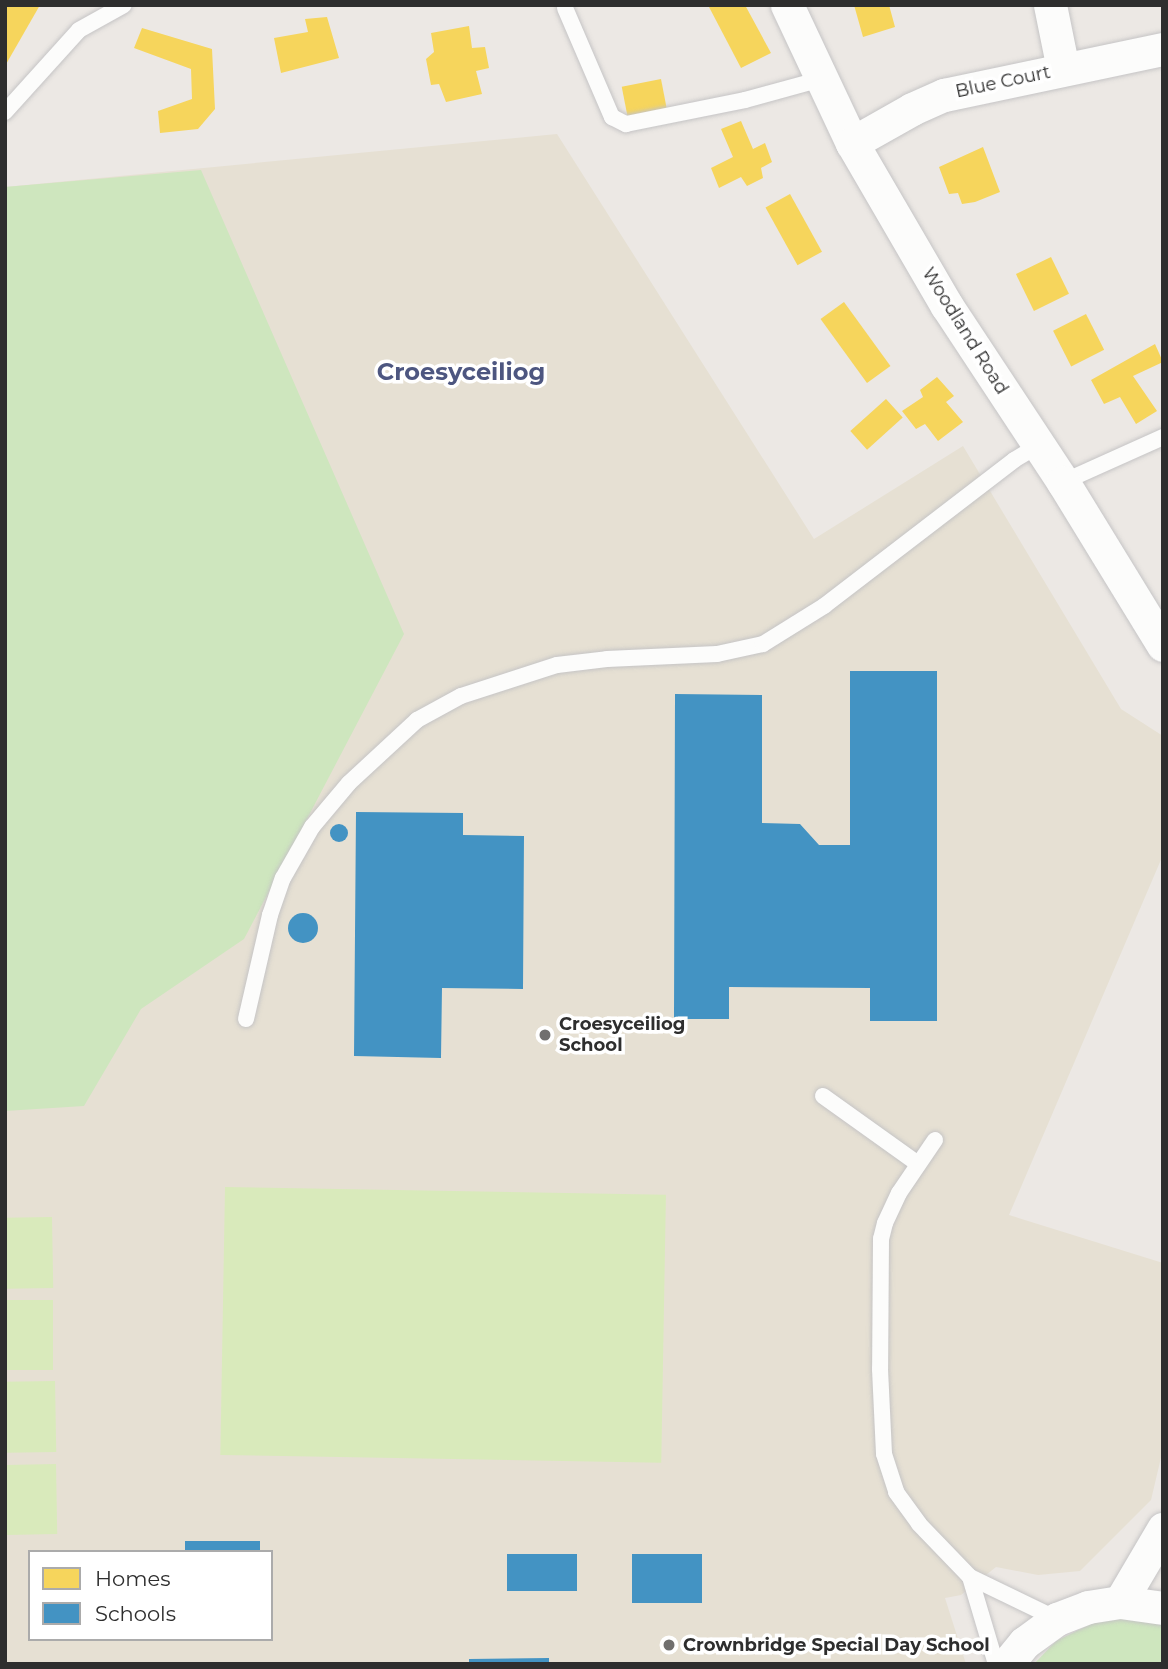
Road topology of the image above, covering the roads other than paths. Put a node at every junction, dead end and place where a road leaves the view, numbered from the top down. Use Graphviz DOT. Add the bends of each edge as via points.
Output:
graph roads {
  1 [pos="124,5"];
  2 [pos="787,5"];
  3 [pos="1050,5"];
  4 [pos="565,8"];
  5 [pos="1163,49"];
  6 [pos="1063,69"];
  7 [pos="822,79"];
  8 [pos="5,111"];
  9 [pos="852,143"];
  10 [pos="1163,437"];
  11 [pos="1038,445"];
  12 [pos="1063,482"];
  13 [pos="1163,645"];
  14 [pos="246,1019"];
  15 [pos="823,1096"];
  16 [pos="935,1140"];
  17 [pos="918,1164"];
  18 [pos="1163,1529"];
  19 [pos="970,1577"];
  20 [pos="1120,1602"];
  21 [pos="1163,1608"];
  22 [pos="1057,1619"];
  23 [pos="996,1664"];
  24 [pos="1007,1664"];
  1 -- 8 [label="lane" via="79,30"];
  2 -- 7 [label="street, Woodland Road"];
  3 -- 6 [label="street"];
  4 -- 7 [label="lane" via="612,117 626,124"];
  5 -- 6 [label="street, Blue Court"];
  6 -- 9 [label="street, Blue Court" via="944,95"];
  7 -- 9 [label="street, Woodland Road"];
  9 -- 11 [label="street, Woodland Road" via="947,306"];
  10 -- 12 [label="lane"];
  11 -- 12 [label="street, Woodland Road"];
  11 -- 14 [label="lane" via="824,606 763,644 717,654 557,665 461,696 417,720 358,773 312,827 283,878 270,915"];
  12 -- 13 [label="street, Woodland Road"];
  15 -- 17 [label="lane"];
  16 -- 17 [label="lane"];
  17 -- 19 [label="lane" via="891,1208 881,1239 884,1454 896,1492 919,1524"];
  18 -- 20 [label="street"];
  19 -- 22 [label="lane"];
  19 -- 23 [label="lane"];
  20 -- 21 [label="street"];
  20 -- 22 [label="street" via="1087,1607"];
  22 -- 24 [label="street" via="1024,1643"];
}
